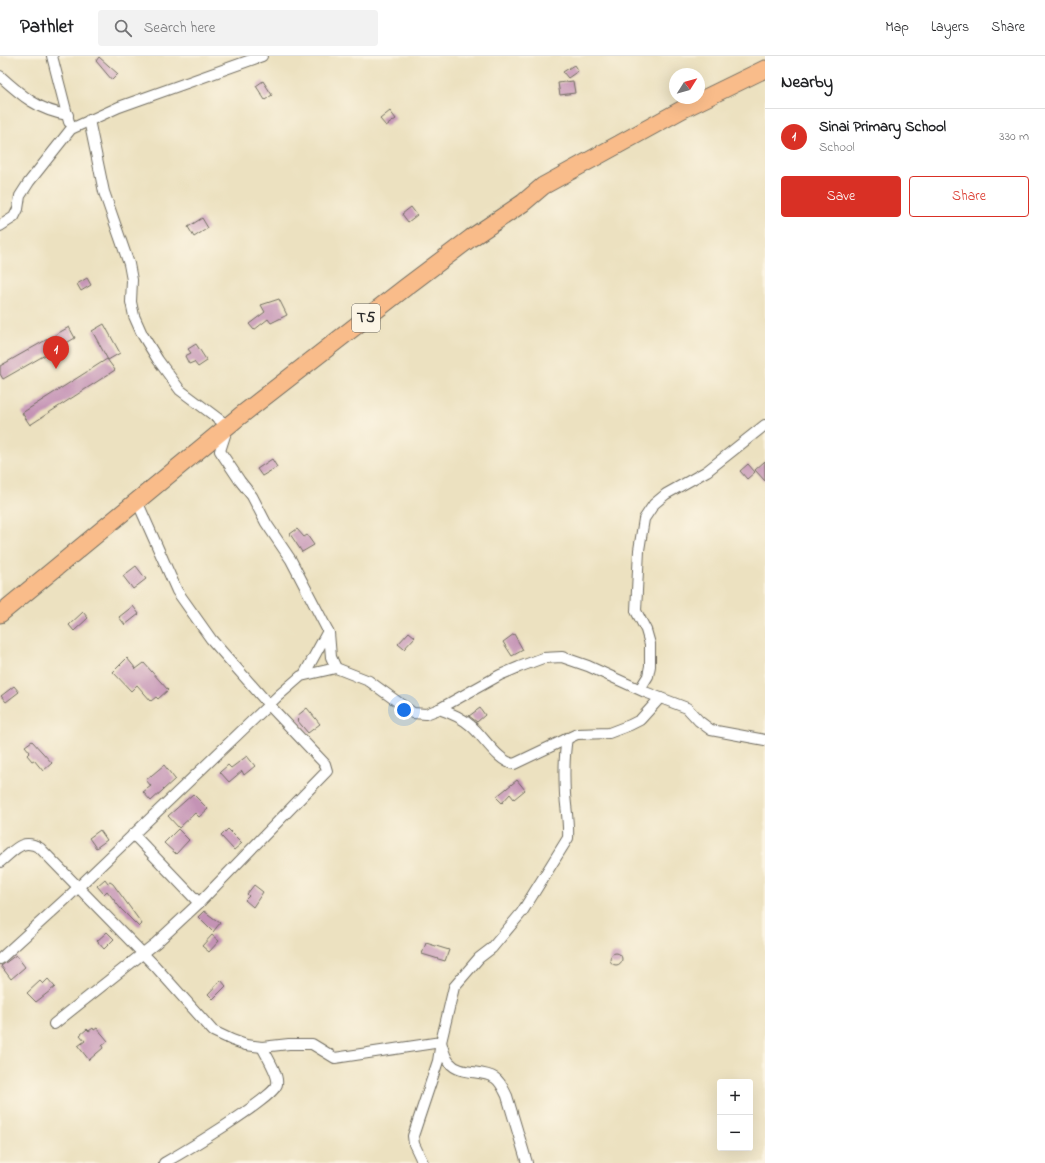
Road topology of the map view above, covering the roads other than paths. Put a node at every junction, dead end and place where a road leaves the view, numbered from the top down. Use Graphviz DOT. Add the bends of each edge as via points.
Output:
graph roads {
  1 [pos="52,56"];
  2 [pos="262,56"];
  3 [pos="765,69"];
  4 [pos="0,76"];
  5 [pos="68,115"];
  6 [pos="89,120"];
  7 [pos="71,129"];
  8 [pos="0,226"];
  9 [pos="765,425"];
  10 [pos="228,426"];
  11 [pos="137,501"];
  12 [pos="0,614"];
  13 [pos="328,632"];
  14 [pos="336,668"];
  15 [pos="306,674"];
  16 [pos="640,689"];
  17 [pos="660,698"];
  18 [pos="270,706"];
  19 [pos="440,710"];
  20 [pos="567,738"];
  21 [pos="765,740"];
  22 [pos="133,834"];
  23 [pos="0,862"];
  24 [pos="78,888"];
  25 [pos="199,903"];
  26 [pos="143,954"];
  27 [pos="0,960"];
  28 [pos="54,1024"];
  29 [pos="441,1042"];
  30 [pos="262,1047"];
  31 [pos="164,1163"];
  32 [pos="423,1163"];
  33 [pos="527,1163"];
  1 -- 5 [label="street"];
  2 -- 6 [label="street"];
  3 -- 10 [label="highway, T5" via="683,109 543,186 406,287"];
  4 -- 5 [label="street" via="42,109"];
  5 -- 7 [label="street"];
  6 -- 7 [label="street"];
  6 -- 10 [label="street" via="104,192 129,264 132,280 131,302 142,334 180,390"];
  7 -- 8 [label="street" via="23,191 14,217"];
  9 -- 16 [label="street" via="707,471 666,494 654,504 644,519 636,611 650,644 650,666 648,676"];
  10 -- 11 [label="highway, T5"];
  10 -- 13 [label="street" via="220,451 252,496 266,523 291,560"];
  11 -- 12 [label="highway, T5"];
  11 -- 18 [label="street" via="177,591 211,639"];
  13 -- 14 [label="street" via="331,657"];
  13 -- 15 [label="street"];
  14 -- 15 [label="street"];
  14 -- 19 [label="street" via="369,682 413,713 426,714"];
  15 -- 18 [label="street"];
  16 -- 17 [label="street"];
  16 -- 19 [label="street" via="562,657 543,658 500,675"];
  17 -- 20 [label="street" via="640,720 623,728 609,733 577,734"];
  17 -- 21 [label="street" via="687,708 712,730"];
  18 -- 22 [label="street"];
  18 -- 25 [label="street" via="325,764 327,771"];
  19 -- 20 [label="street" via="459,717 470,725 504,761 509,763 514,764"];
  20 -- 29 [label="street" via="564,756 568,838 522,912 454,988"];
  22 -- 24 [label="street"];
  22 -- 25 [label="street"];
  23 -- 24 [label="street" via="22,845 33,844 40,848"];
  24 -- 26 [label="street"];
  24 -- 27 [label="street"];
  25 -- 26 [label="street"];
  26 -- 28 [label="street"];
  26 -- 30 [label="street" via="213,1031 232,1040"];
  29 -- 30 [label="street" via="335,1058 312,1044"];
  29 -- 32 [label="street" via="438,1061 413,1136"];
  29 -- 33 [label="street" via="447,1060 456,1069 486,1074 502,1086 508,1096"];
  30 -- 31 [label="street" via="276,1075 276,1088 237,1117"];
}
